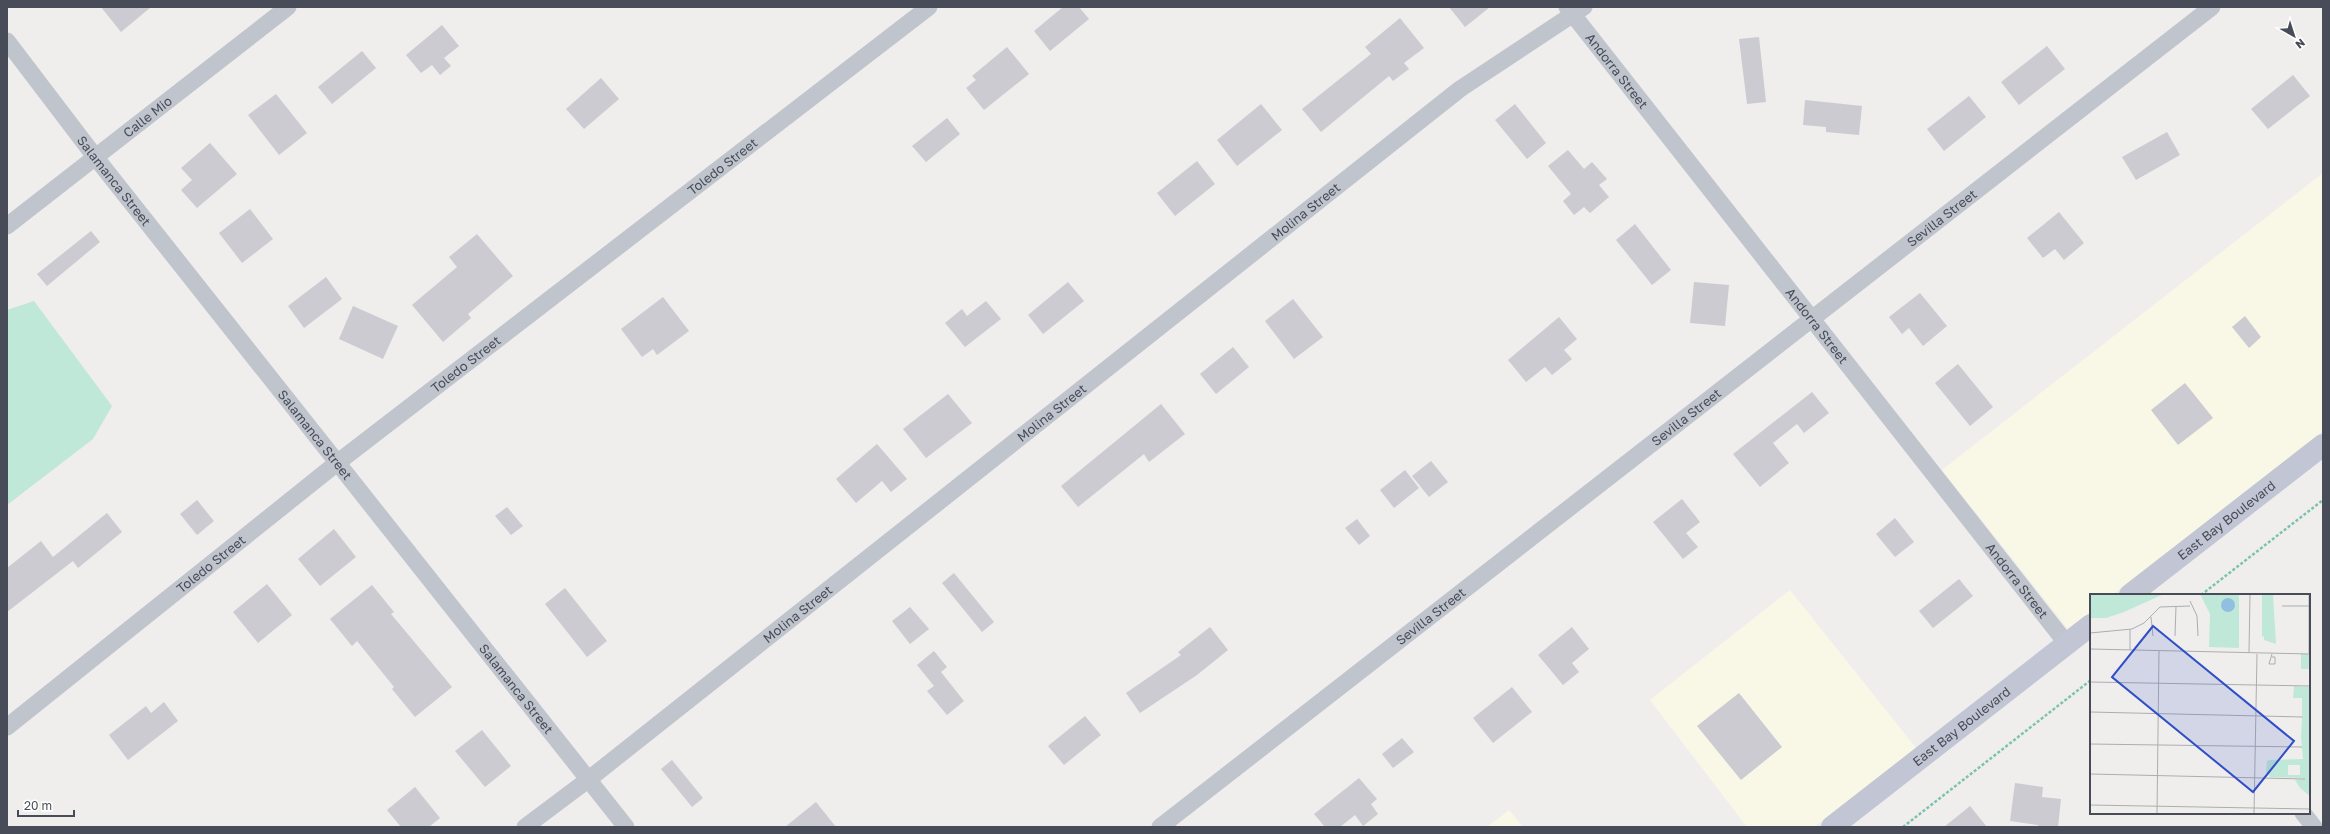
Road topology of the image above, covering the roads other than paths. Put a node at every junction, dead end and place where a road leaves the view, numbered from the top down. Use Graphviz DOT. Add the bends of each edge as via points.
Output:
graph roads {
  1 [pos="288,7"];
  2 [pos="929,7"];
  3 [pos="2212,7"];
  4 [pos="1575,10"];
  5 [pos="7,41"];
  6 [pos="96,158"];
  7 [pos="7,226"];
  8 [pos="1812,319"];
  9 [pos="2323,445"];
  10 [pos="337,463"];
  11 [pos="2131,594"];
  12 [pos="2090,626"];
  13 [pos="2067,644"];
  14 [pos="7,727"];
  15 [pos="589,779"];
  16 [pos="2304,814"];
  17 [pos="525,827"];
  18 [pos="626,827"];
  19 [pos="1160,827"];
  20 [pos="1832,827"];
  21 [pos="2314,827"];
  1 -- 6 [label="street, Calle Mio"];
  2 -- 10 [label="street, Toledo Street"];
  3 -- 8 [label="street, Sevilla Street"];
  4 -- 8 [label="street, Andorra Street"];
  4 -- 15 [label="street, Molina Street" via="1460,89"];
  5 -- 6 [label="street, Salamanca Street"];
  6 -- 7 [label="street, Calle Mio"];
  6 -- 10 [label="street, Salamanca Street"];
  8 -- 13 [label="street, Andorra Street"];
  8 -- 19 [label="street, Sevilla Street"];
  9 -- 11 [label="main road, East Bay Boulevard"];
  10 -- 14 [label="street, Toledo Street"];
  10 -- 15 [label="street, Salamanca Street"];
  12 -- 13 [label="main road, East Bay Boulevard"];
  13 -- 20 [label="main road, East Bay Boulevard"];
  15 -- 17 [label="street, Molina Street"];
  15 -- 18 [label="street, Salamanca Street"];
  16 -- 21 [label="street"];
}
